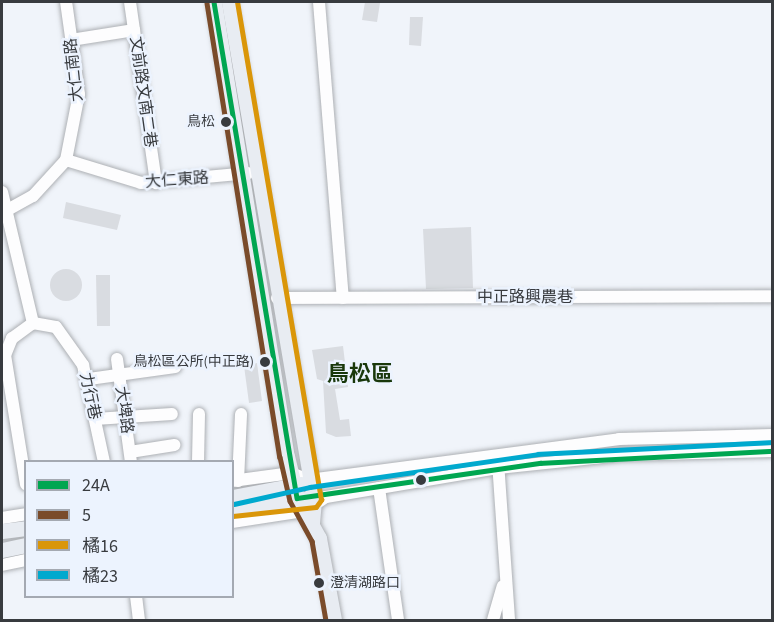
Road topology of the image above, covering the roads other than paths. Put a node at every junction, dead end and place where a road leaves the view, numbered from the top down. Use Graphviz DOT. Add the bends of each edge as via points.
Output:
graph roads {
  1 [pos="66,2"];
  2 [pos="130,2"];
  3 [pos="214,2"];
  4 [pos="229,2"];
  5 [pos="319,2"];
  6 [pos="134,30"];
  7 [pos="71,40"];
  8 [pos="66,160"];
  9 [pos="248,173"];
  10 [pos="156,183"];
  11 [pos="2,192"];
  12 [pos="2,213"];
  13 [pos="772,296"];
  14 [pos="277,298"];
  15 [pos="343,298"];
  16 [pos="33,323"];
  17 [pos="117,359"];
  18 [pos="175,367"];
  19 [pos="119,375"];
  20 [pos="89,379"];
  21 [pos="172,414"];
  22 [pos="199,414"];
  23 [pos="241,414"];
  24 [pos="124,416"];
  25 [pos="95,419"];
  26 [pos="15,428"];
  27 [pos="2,432"];
  28 [pos="772,435"];
  29 [pos="174,445"];
  30 [pos="772,451"];
  31 [pos="496,452"];
  32 [pos="131,457"];
  33 [pos="104,460"];
  34 [pos="198,460"];
  35 [pos="498,468"];
  36 [pos="24,474"];
  37 [pos="309,480"];
  38 [pos="235,481"];
  39 [pos="379,488"];
  40 [pos="234,497"];
  41 [pos="302,499"];
  42 [pos="234,509"];
  43 [pos="24,514"];
  44 [pos="2,518"];
  45 [pos="234,521"];
  46 [pos="24,528"];
  47 [pos="2,531"];
  48 [pos="24,546"];
  49 [pos="2,550"];
  50 [pos="24,560"];
  51 [pos="2,565"];
  52 [pos="506,576"];
  53 [pos="136,598"];
  54 [pos="139,621"];
  55 [pos="334,621"];
  56 [pos="398,621"];
  57 [pos="493,621"];
  58 [pos="509,621"];
  1 -- 7 [label="street, 大仁南路"];
  2 -- 6 [label="street, 文前路文南二巷"];
  3 -- 9 [label="main road"];
  4 -- 9 [label="main road"];
  5 -- 15 [label="street"];
  6 -- 7 [label="street"];
  6 -- 10 [label="street, 文前路文南二巷"];
  7 -- 8 [label="street, 大仁南路" via="78,118"];
  8 -- 10 [label="street, 大仁東路" via="115,178"];
  8 -- 12 [label="street, 大仁南路" via="33,196"];
  9 -- 10 [label="street, 大仁東路"];
  9 -- 14 [label="main road"];
  9 -- 41 [label="main road"];
  11 -- 12 [label="street"];
  12 -- 16 [label="street"];
  13 -- 15 [label="street, 中正路興農巷"];
  14 -- 15 [label="street, 中正路興農巷"];
  14 -- 37 [label="main road"];
  16 -- 20 [label="street, 力行巷" via="56,327"];
  16 -- 26 [label="street" via="12,338 5,355"];
  17 -- 19 [label="street, 大埤路"];
  18 -- 19 [label="street"];
  19 -- 20 [label="street"];
  19 -- 24 [label="street, 大埤路"];
  20 -- 25 [label="street, 力行巷"];
  21 -- 24 [label="street"];
  22 -- 34 [label="street"];
  23 -- 38 [label="street"];
  24 -- 25 [label="street"];
  24 -- 32 [label="street, 大埤路"];
  25 -- 33 [label="street, 力行巷"];
  26 -- 27 [label="street"];
  26 -- 36 [label="street"];
  28 -- 31 [label="street" via="619,439"];
  29 -- 32 [label="street"];
  30 -- 35 [label="street" via="644,454"];
  31 -- 35 [label="street"];
  31 -- 37 [label="street"];
  35 -- 39 [label="street"];
  35 -- 52 [label="street"];
  37 -- 41 [label="main road"];
  38 -- 41 [label="street"];
  39 -- 41 [label="street"];
  39 -- 56 [label="street"];
  40 -- 41 [label="main road"];
  41 -- 42 [label="main road"];
  41 -- 45 [label="street"];
  41 -- 55 [label="main road"];
  43 -- 44 [label="street"];
  46 -- 47 [label="main road"];
  48 -- 49 [label="main road"];
  50 -- 51 [label="street"];
  52 -- 57 [label="street"];
  52 -- 58 [label="street"];
  53 -- 54 [label="street"];
}
